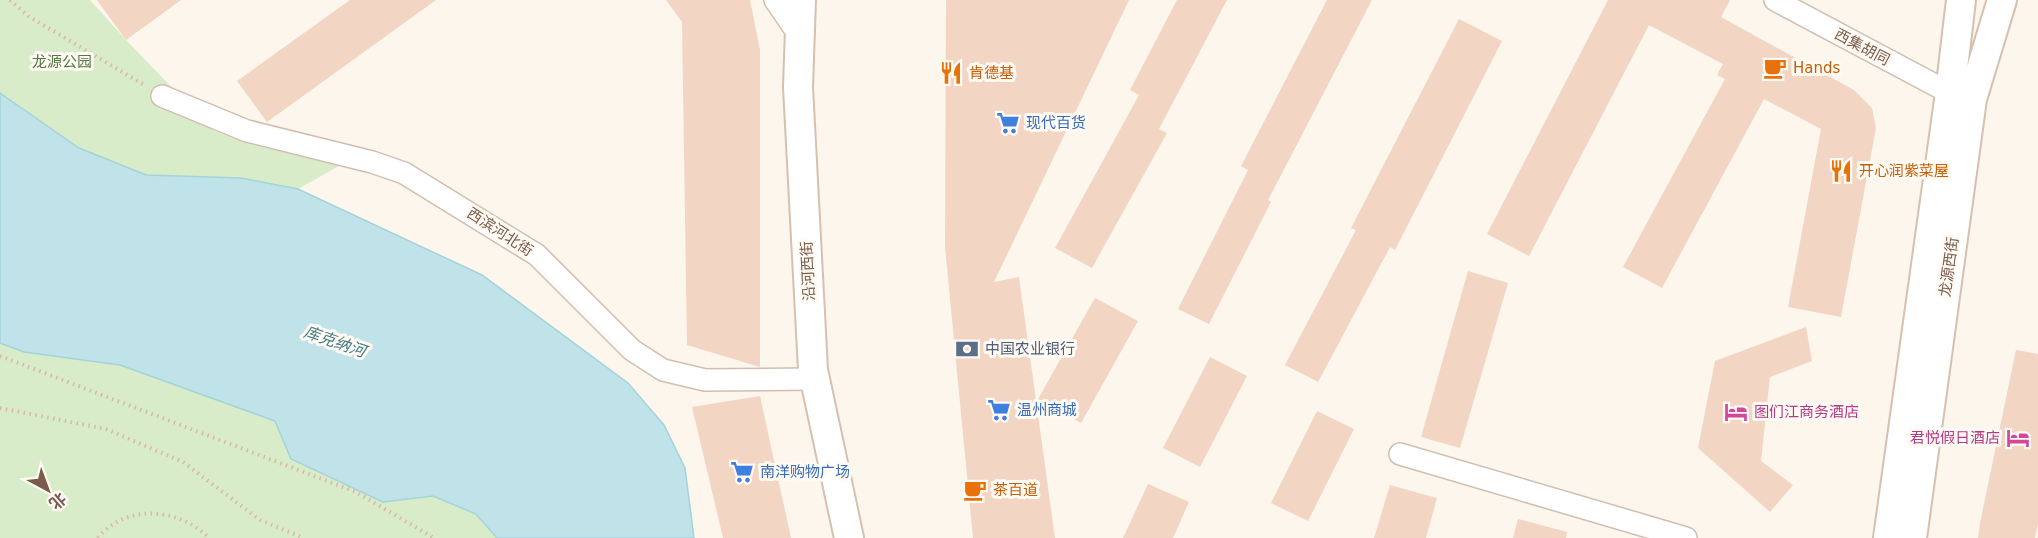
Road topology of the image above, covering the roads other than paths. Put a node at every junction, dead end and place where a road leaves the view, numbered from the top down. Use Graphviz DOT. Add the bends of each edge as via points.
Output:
graph roads {
  1 [pos="775,0"];
  2 [pos="801,0"];
  3 [pos="1774,0"];
  4 [pos="1961,0"];
  5 [pos="2002,0"];
  6 [pos="799,35"];
  7 [pos="1950,93"];
  8 [pos="162,96"];
  9 [pos="815,379"];
  10 [pos="1400,454"];
  11 [pos="849,538"];
  12 [pos="1686,538"];
  13 [pos="1888,538"];
  14 [pos="1912,538"];
  1 -- 6 [label="street"];
  2 -- 6 [label="main road, 沿河西街"];
  3 -- 7 [label="street, 西集胡同"];
  4 -- 7 [label="main road, 龙源西街"];
  5 -- 14 [label="main road, 龙源西街" via="1972,99"];
  6 -- 9 [label="main road, 沿河西街" via="798,87"];
  7 -- 13 [label="main road, 龙源西街"];
  8 -- 9 [label="street, 西滨河北街" via="247,131 404,173 537,255 632,350 663,370 705,380"];
  9 -- 11 [label="main road, 沿河西街"];
  10 -- 12 [label="street"];
}
